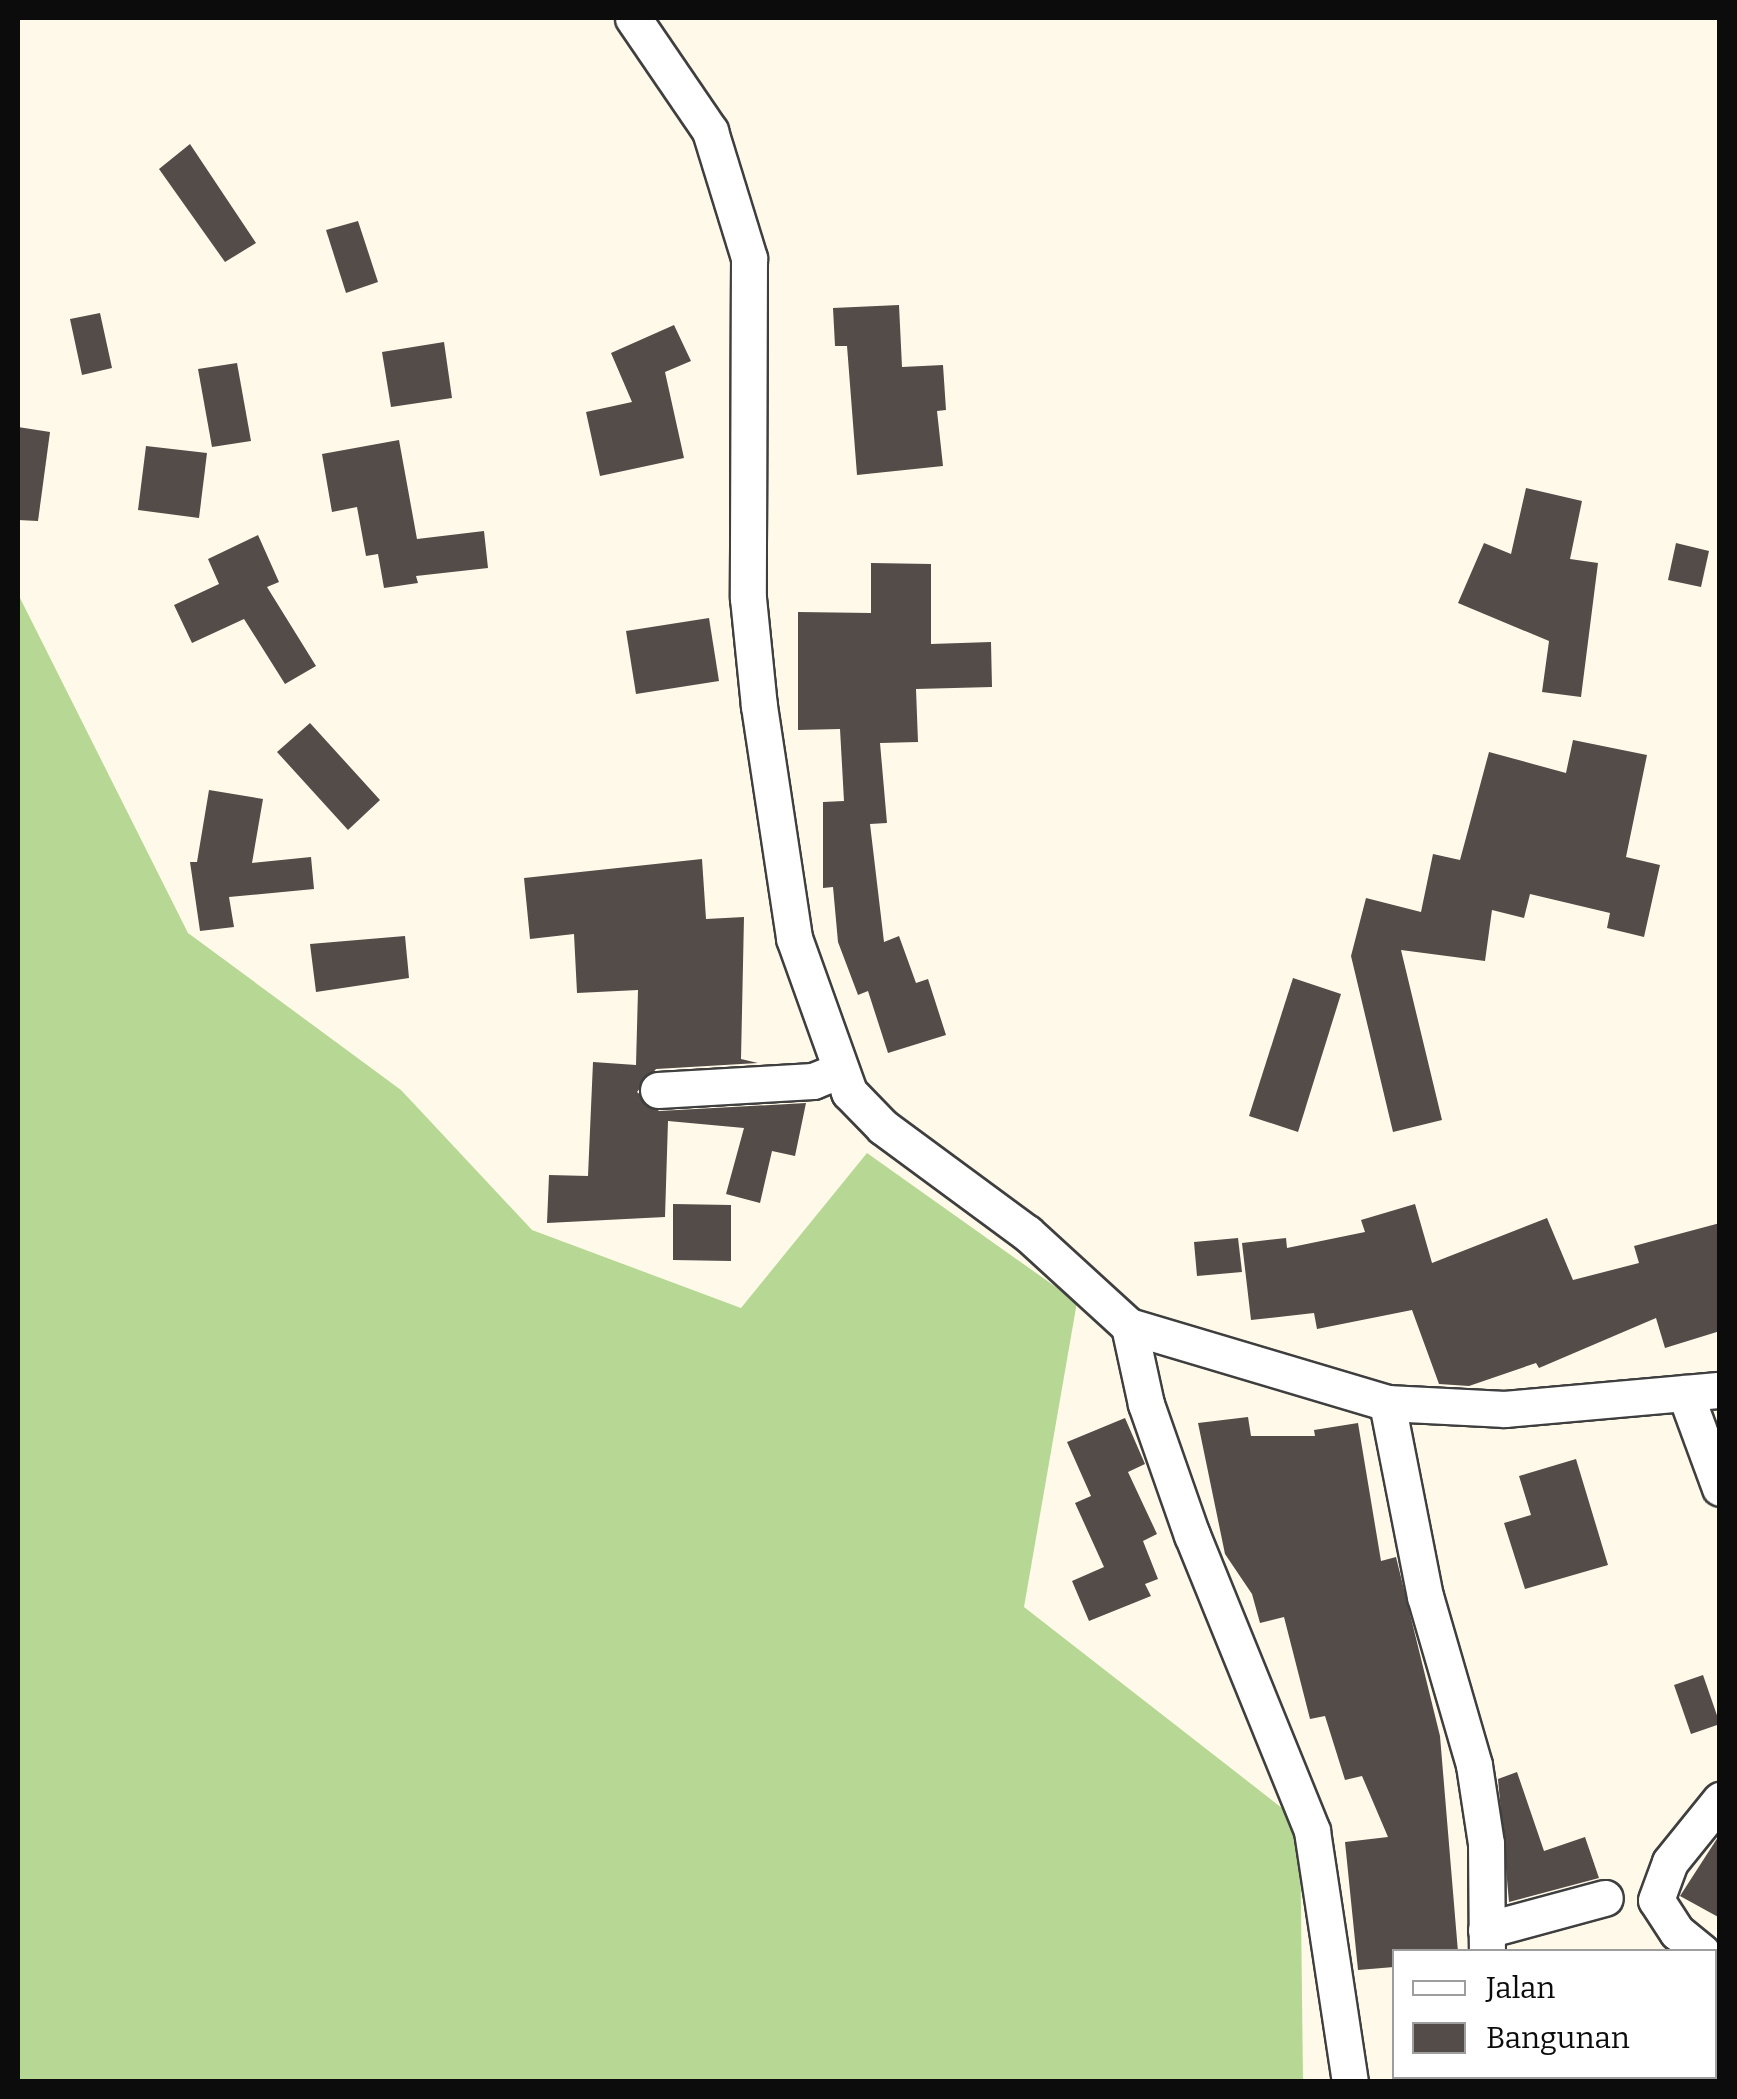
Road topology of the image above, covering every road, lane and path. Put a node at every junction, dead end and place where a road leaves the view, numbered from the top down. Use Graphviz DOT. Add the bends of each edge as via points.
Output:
graph roads {
  1 [pos="632,18"];
  2 [pos="840,1070"];
  3 [pos="658,1090"];
  4 [pos="1129,1326"];
  5 [pos="1702,1392"];
  6 [pos="1387,1403"];
  7 [pos="1720,1488"];
  8 [pos="1720,1800"];
  9 [pos="1605,1898"];
  10 [pos="1487,1941"];
  11 [pos="1698,1949"];
  12 [pos="1350,2082"];
  1 -- 2 [label="street" via="710,131 748,258 748,598 759,706 794,938"];
  2 -- 3 [label="street" via="813,1081"];
  2 -- 4 [label="street" via="849,1092 883,1127 1027,1233"];
  4 -- 6 [label="street"];
  4 -- 12 [label="street" via="1146,1404 1192,1535 1312,1831"];
  5 -- 6 [label="street" via="1505,1410"];
  5 -- 7 [label="street"];
  6 -- 10 [label="street" via="1424,1596 1474,1766"];
  8 -- 11 [label="street" via="1670,1862 1656,1900"];
  9 -- 10 [label="street"];
}
